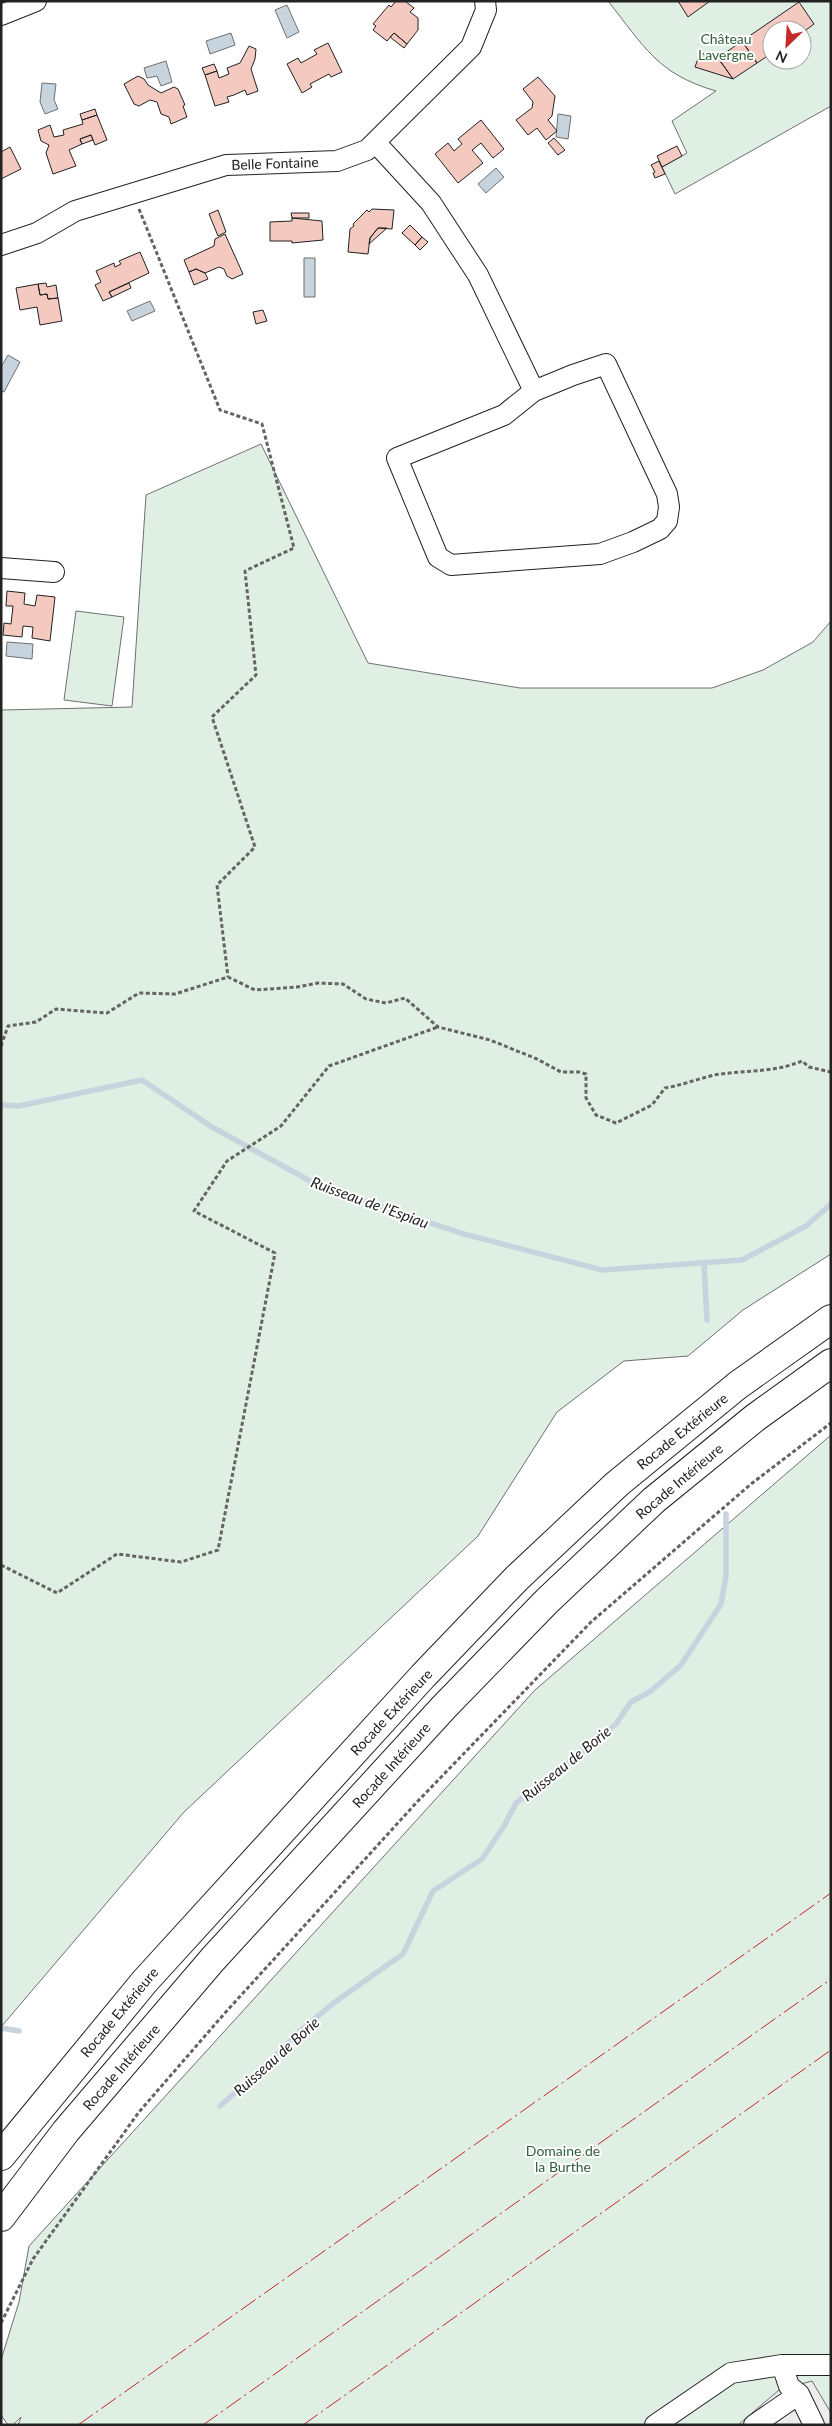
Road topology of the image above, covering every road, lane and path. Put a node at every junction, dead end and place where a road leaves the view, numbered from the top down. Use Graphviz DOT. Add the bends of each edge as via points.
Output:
graph roads {
  1 [pos="36,1"];
  2 [pos="485,1"];
  3 [pos="1,15"];
  4 [pos="375,142"];
  5 [pos="133,193"];
  6 [pos="1,245"];
  7 [pos="534,391"];
  8 [pos="1,568"];
  9 [pos="54,572"];
  10 [pos="228,977"];
  11 [pos="438,1027"];
  12 [pos="1,1046"];
  13 [pos="831,1072"];
  14 [pos="831,1319"];
  15 [pos="831,1363"];
  16 [pos="831,1423"];
  17 [pos="1,1566"];
  18 [pos="1,2156"];
  19 [pos="1,2216"];
  20 [pos="1,2323"];
  21 [pos="831,2364"];
  22 [pos="782,2365"];
  23 [pos="799,2394"];
  24 [pos="655,2425"];
  25 [pos="754,2425"];
  26 [pos="814,2425"];
  1 -- 3 [label="street"];
  2 -- 4 [label="street, Belle Fontaine" via="486,10 471,47"];
  4 -- 5 [label="street, Belle Fontaine" via="367,150 337,161 226,165"];
  4 -- 7 [label="street" via="431,203 478,275"];
  5 -- 6 [label="street, Belle Fontaine" via="75,211 37,233"];
  5 -- 10 [label="path" via="220,410 262,424 294,548 245,571 256,675 212,717 255,846 217,885"];
  7 -- 7 [label="street" via="504,415 397,458 438,557 451,565 600,554 660,529 668,520 667,494 606,364"];
  8 -- 9 [label="street"];
  10 -- 11 [label="path" via="255,990 318,983 343,984 366,999 386,1003 405,998"];
  10 -- 12 [label="path" via="175,994 139,993 107,1013 56,1010 36,1022 8,1026"];
  11 -- 13 [label="path" via="490,1040 561,1072 586,1074 586,1098 596,1115 616,1123 652,1105 665,1088 714,1076 785,1068 802,1061 809,1067"];
  11 -- 17 [label="path" via="329,1066 281,1126 227,1162 194,1211 275,1253 218,1550 181,1562 117,1554 57,1593"];
  14 -- 18 [label="highway, Rocade Extérieure" via="738,1385 640,1466 517,1578 423,1676 145,1981"];
  15 -- 19 [label="highway, Rocade Intérieure" via="756,1417 654,1500 547,1601 444,1706 213,1959 66,2131"];
  16 -- 20 [label="path" via="751,1484 591,1622 417,1802 139,2112 33,2259"];
  21 -- 22 [label="street"];
  22 -- 23 [label="street" via="789,2386"];
  22 -- 24 [label="street" via="731,2373"];
  23 -- 25 [label="street"];
  23 -- 26 [label="street"];
}
